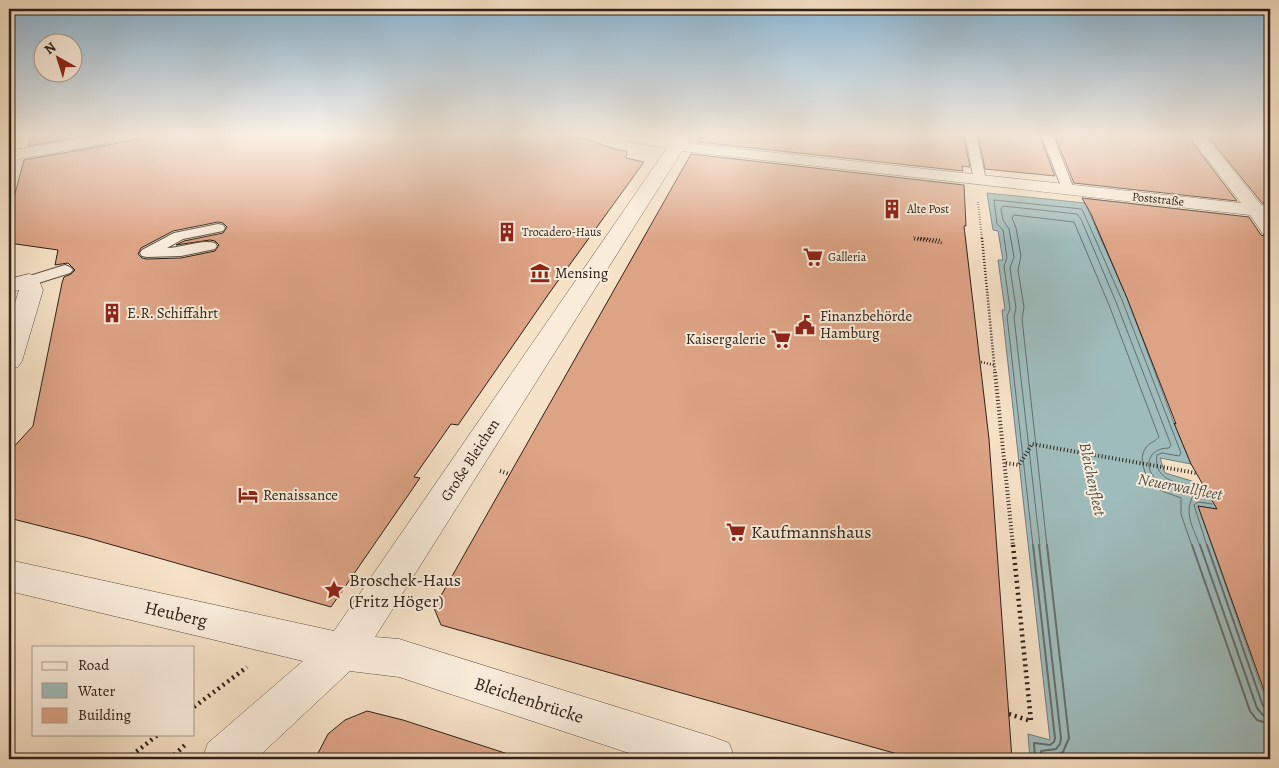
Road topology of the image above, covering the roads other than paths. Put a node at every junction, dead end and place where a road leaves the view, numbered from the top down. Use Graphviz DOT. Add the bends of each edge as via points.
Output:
graph roads {
  1 [pos="661,170"];
  2 [pos="887,170"];
  3 [pos="978,170"];
  4 [pos="1060,170"];
  5 [pos="1225,170"];
  6 [pos="980,180"];
  7 [pos="1068,189"];
  8 [pos="1262,211"];
  9 [pos="218,228"];
  10 [pos="1270,230"];
  11 [pos="210,246"];
  12 [pos="65,270"];
  13 [pos="19,283"];
  14 [pos="9,361"];
  15 [pos="9,576"];
  16 [pos="343,652"];
  17 [pos="208,749"];
  18 [pos="713,759"];
  1 -- 16 [label="street, Große Bleichen"];
  2 -- 6 [label="street, Poststraße"];
  3 -- 6 [label="lane"];
  4 -- 7 [label="lane"];
  5 -- 8 [label="street"];
  6 -- 7 [label="street, Poststraße"];
  7 -- 8 [label="street, Poststraße"];
  8 -- 10 [label="street"];
  9 -- 11 [label="lane" via="179,236 146,254"];
  12 -- 13 [label="lane"];
  13 -- 14 [label="street" via="31,290"];
  15 -- 16 [label="street, Heuberg"];
  16 -- 17 [label="street, Große Bleichen"];
  16 -- 18 [label="street, Bleichenbrücke" via="399,658"];
}
